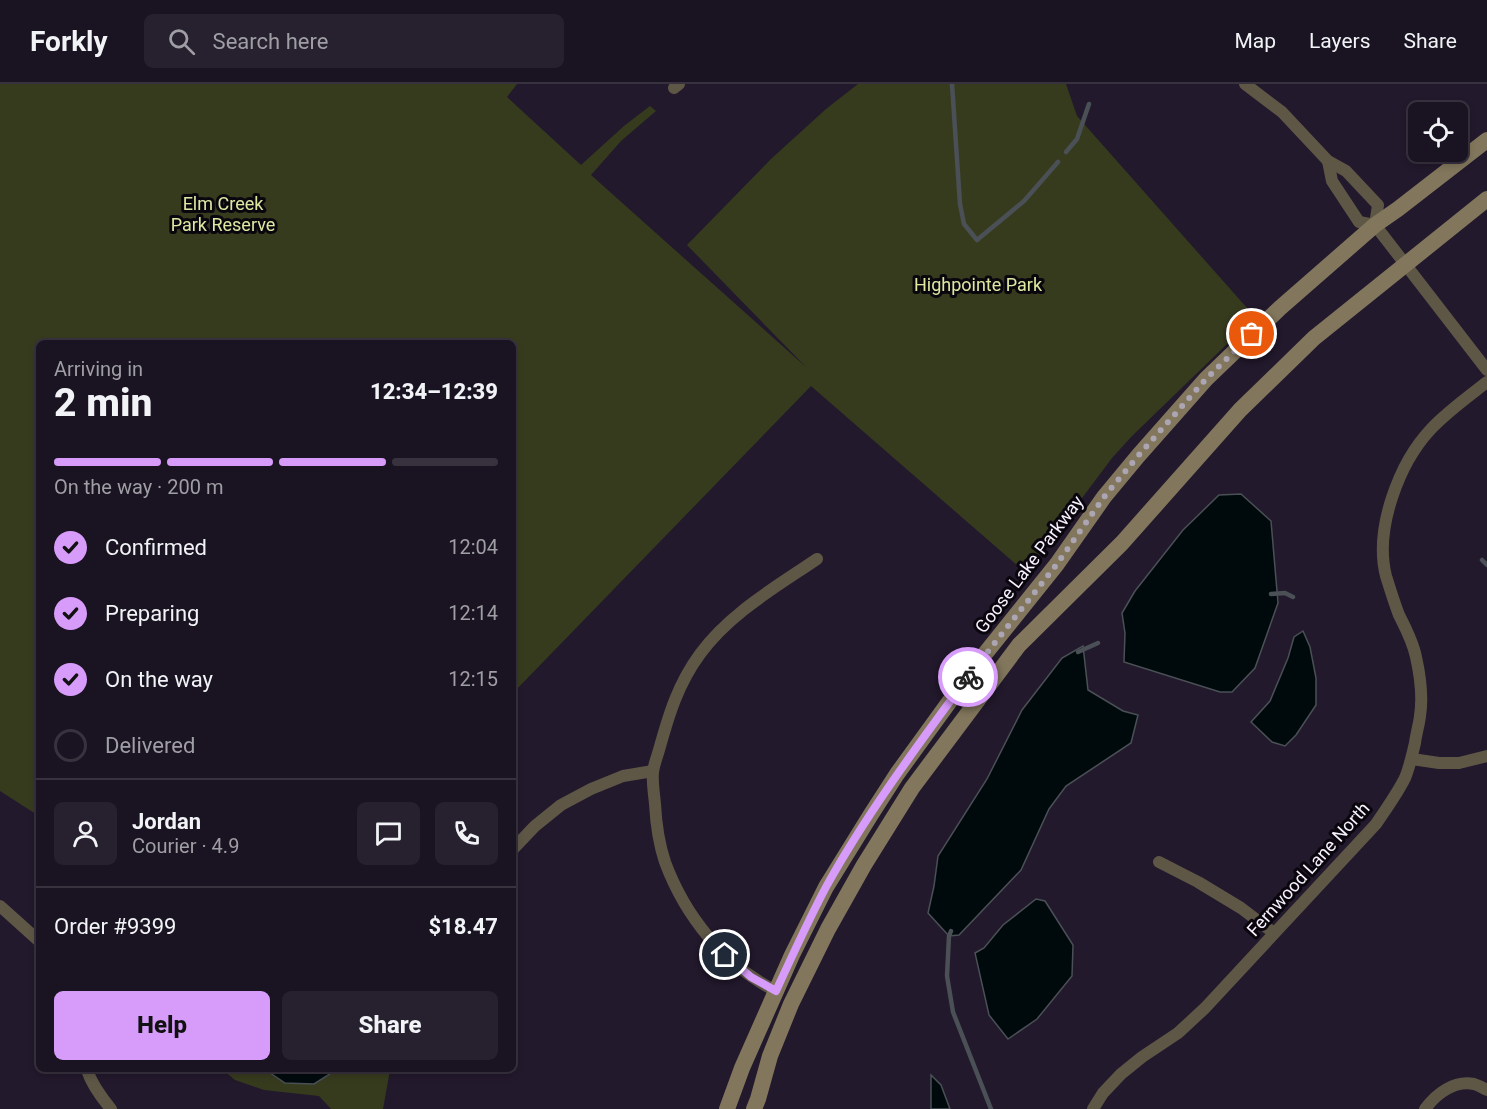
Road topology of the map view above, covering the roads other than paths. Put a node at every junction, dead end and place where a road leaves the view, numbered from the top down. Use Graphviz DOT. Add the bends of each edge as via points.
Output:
graph roads {
  1 [pos="1245,84"];
  2 [pos="1487,140"];
  3 [pos="1328,161"];
  4 [pos="1487,199"];
  5 [pos="1375,225"];
  6 [pos="1405,264"];
  7 [pos="1487,370"];
  8 [pos="1487,382"];
  9 [pos="817,559"];
  10 [pos="1487,756"];
  11 [pos="1412,759"];
  12 [pos="653,771"];
  13 [pos="516,846"];
  14 [pos="1159,862"];
  15 [pos="0,906"];
  16 [pos="1274,933"];
  17 [pos="36,938"];
  18 [pos="776,991"];
  19 [pos="88,1072"];
  20 [pos="1487,1090"];
  21 [pos="111,1109"];
  22 [pos="727,1109"];
  23 [pos="754,1109"];
  24 [pos="1093,1109"];
  25 [pos="1425,1109"];
  1 -- 3 [label="street" via="1282,112"];
  2 -- 5 [label="street, Goose Lake Parkway"];
  3 -- 5 [label="street" via="1332,181 1359,222"];
  3 -- 5 [label="street" via="1346,171 1378,205"];
  4 -- 6 [label="street"];
  5 -- 6 [label="street"];
  5 -- 18 [label="street, Goose Lake Parkway" via="1206,379 1104,497 897,774 826,887"];
  6 -- 7 [label="street"];
  6 -- 23 [label="street" via="1314,338 1240,410 1122,543 1018,645 912,788 864,865 791,1004"];
  8 -- 11 [label="street, Fernwood Lane North" via="1430,429 1407,461 1387,518 1385,573 1416,654 1420,683 1420,714"];
  9 -- 12 [label="street" via="755,601 701,653 681,683"];
  10 -- 11 [label="street" via="1459,763"];
  11 -- 16 [label="street, Fernwood Lane North" via="1405,778 1376,824"];
  12 -- 13 [label="street" via="623,776 561,805"];
  12 -- 18 [label="street" via="656,822 665,860 680,895 700,927 725,955"];
  14 -- 16 [label="street" via="1241,908"];
  15 -- 17 [label="street"];
  16 -- 24 [label="street, Fernwood Lane North" via="1192,1021 1120,1074"];
  18 -- 22 [label="street, Goose Lake Parkway"];
  19 -- 21 [label="street"];
  20 -- 25 [label="street" via="1473,1084 1457,1084 1444,1090"];
}
